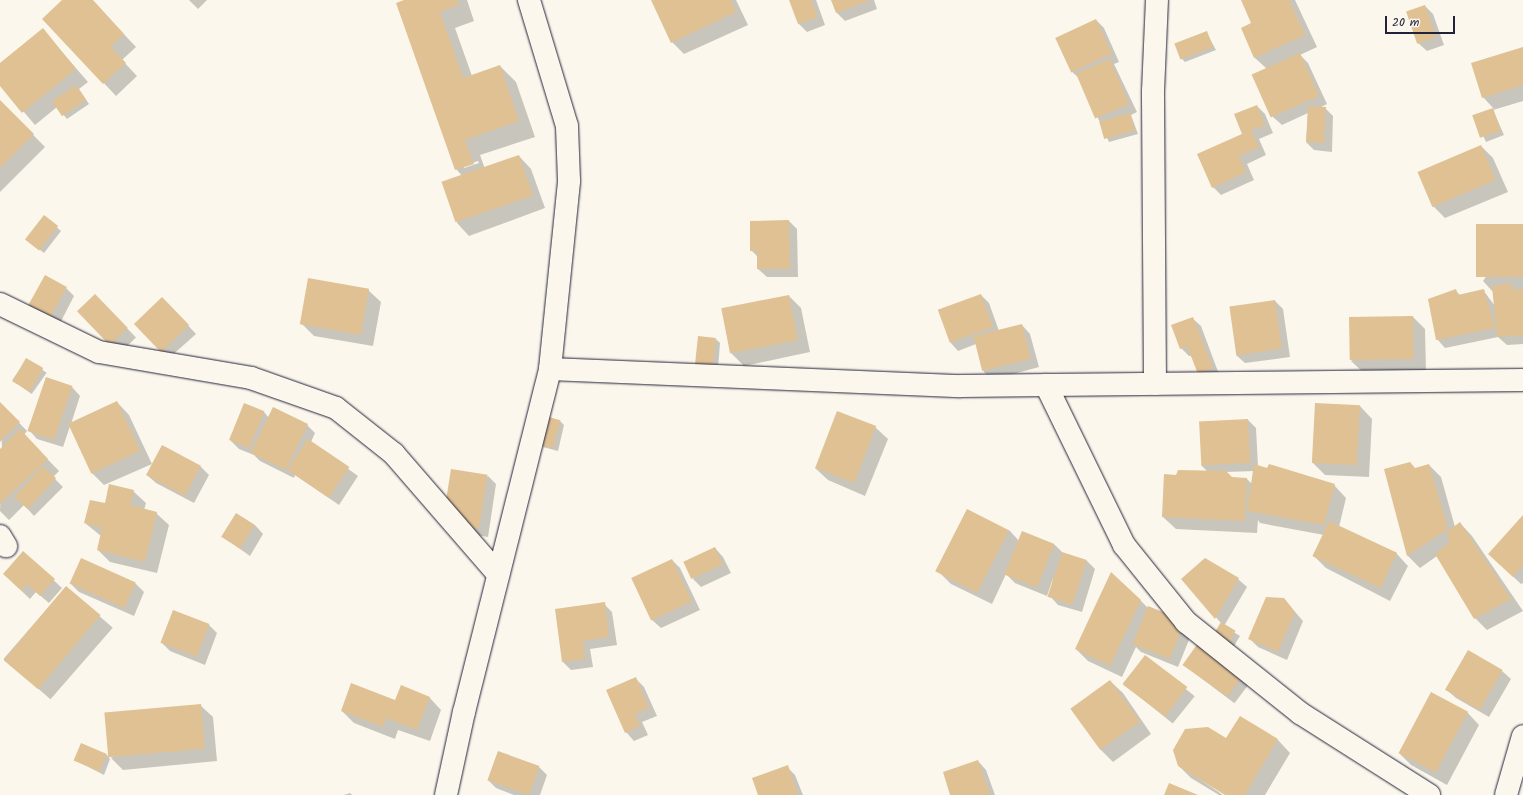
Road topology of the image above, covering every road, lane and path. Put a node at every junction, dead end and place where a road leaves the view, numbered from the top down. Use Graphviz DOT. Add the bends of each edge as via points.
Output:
graph roads {
  1 [pos="529,0"];
  2 [pos="1157,0"];
  3 [pos="0,304"];
  4 [pos="550,369"];
  5 [pos="1523,380"];
  6 [pos="1155,384"];
  7 [pos="1046,385"];
  8 [pos="498,574"];
  9 [pos="1523,736"];
  10 [pos="446,795"];
  11 [pos="1429,795"];
  12 [pos="1506,795"];
  1 -- 4 [label="street" via="567,126 569,181"];
  2 -- 6 [label="street" via="1153,91"];
  3 -- 8 [label="street" via="98,352 251,378 336,408 394,454"];
  4 -- 7 [label="street" via="961,386"];
  4 -- 8 [label="street"];
  5 -- 6 [label="street"];
  6 -- 7 [label="street"];
  7 -- 11 [label="street" via="1124,545 1186,622 1300,713"];
  8 -- 10 [label="street"];
  9 -- 12 [label="street"];
}
